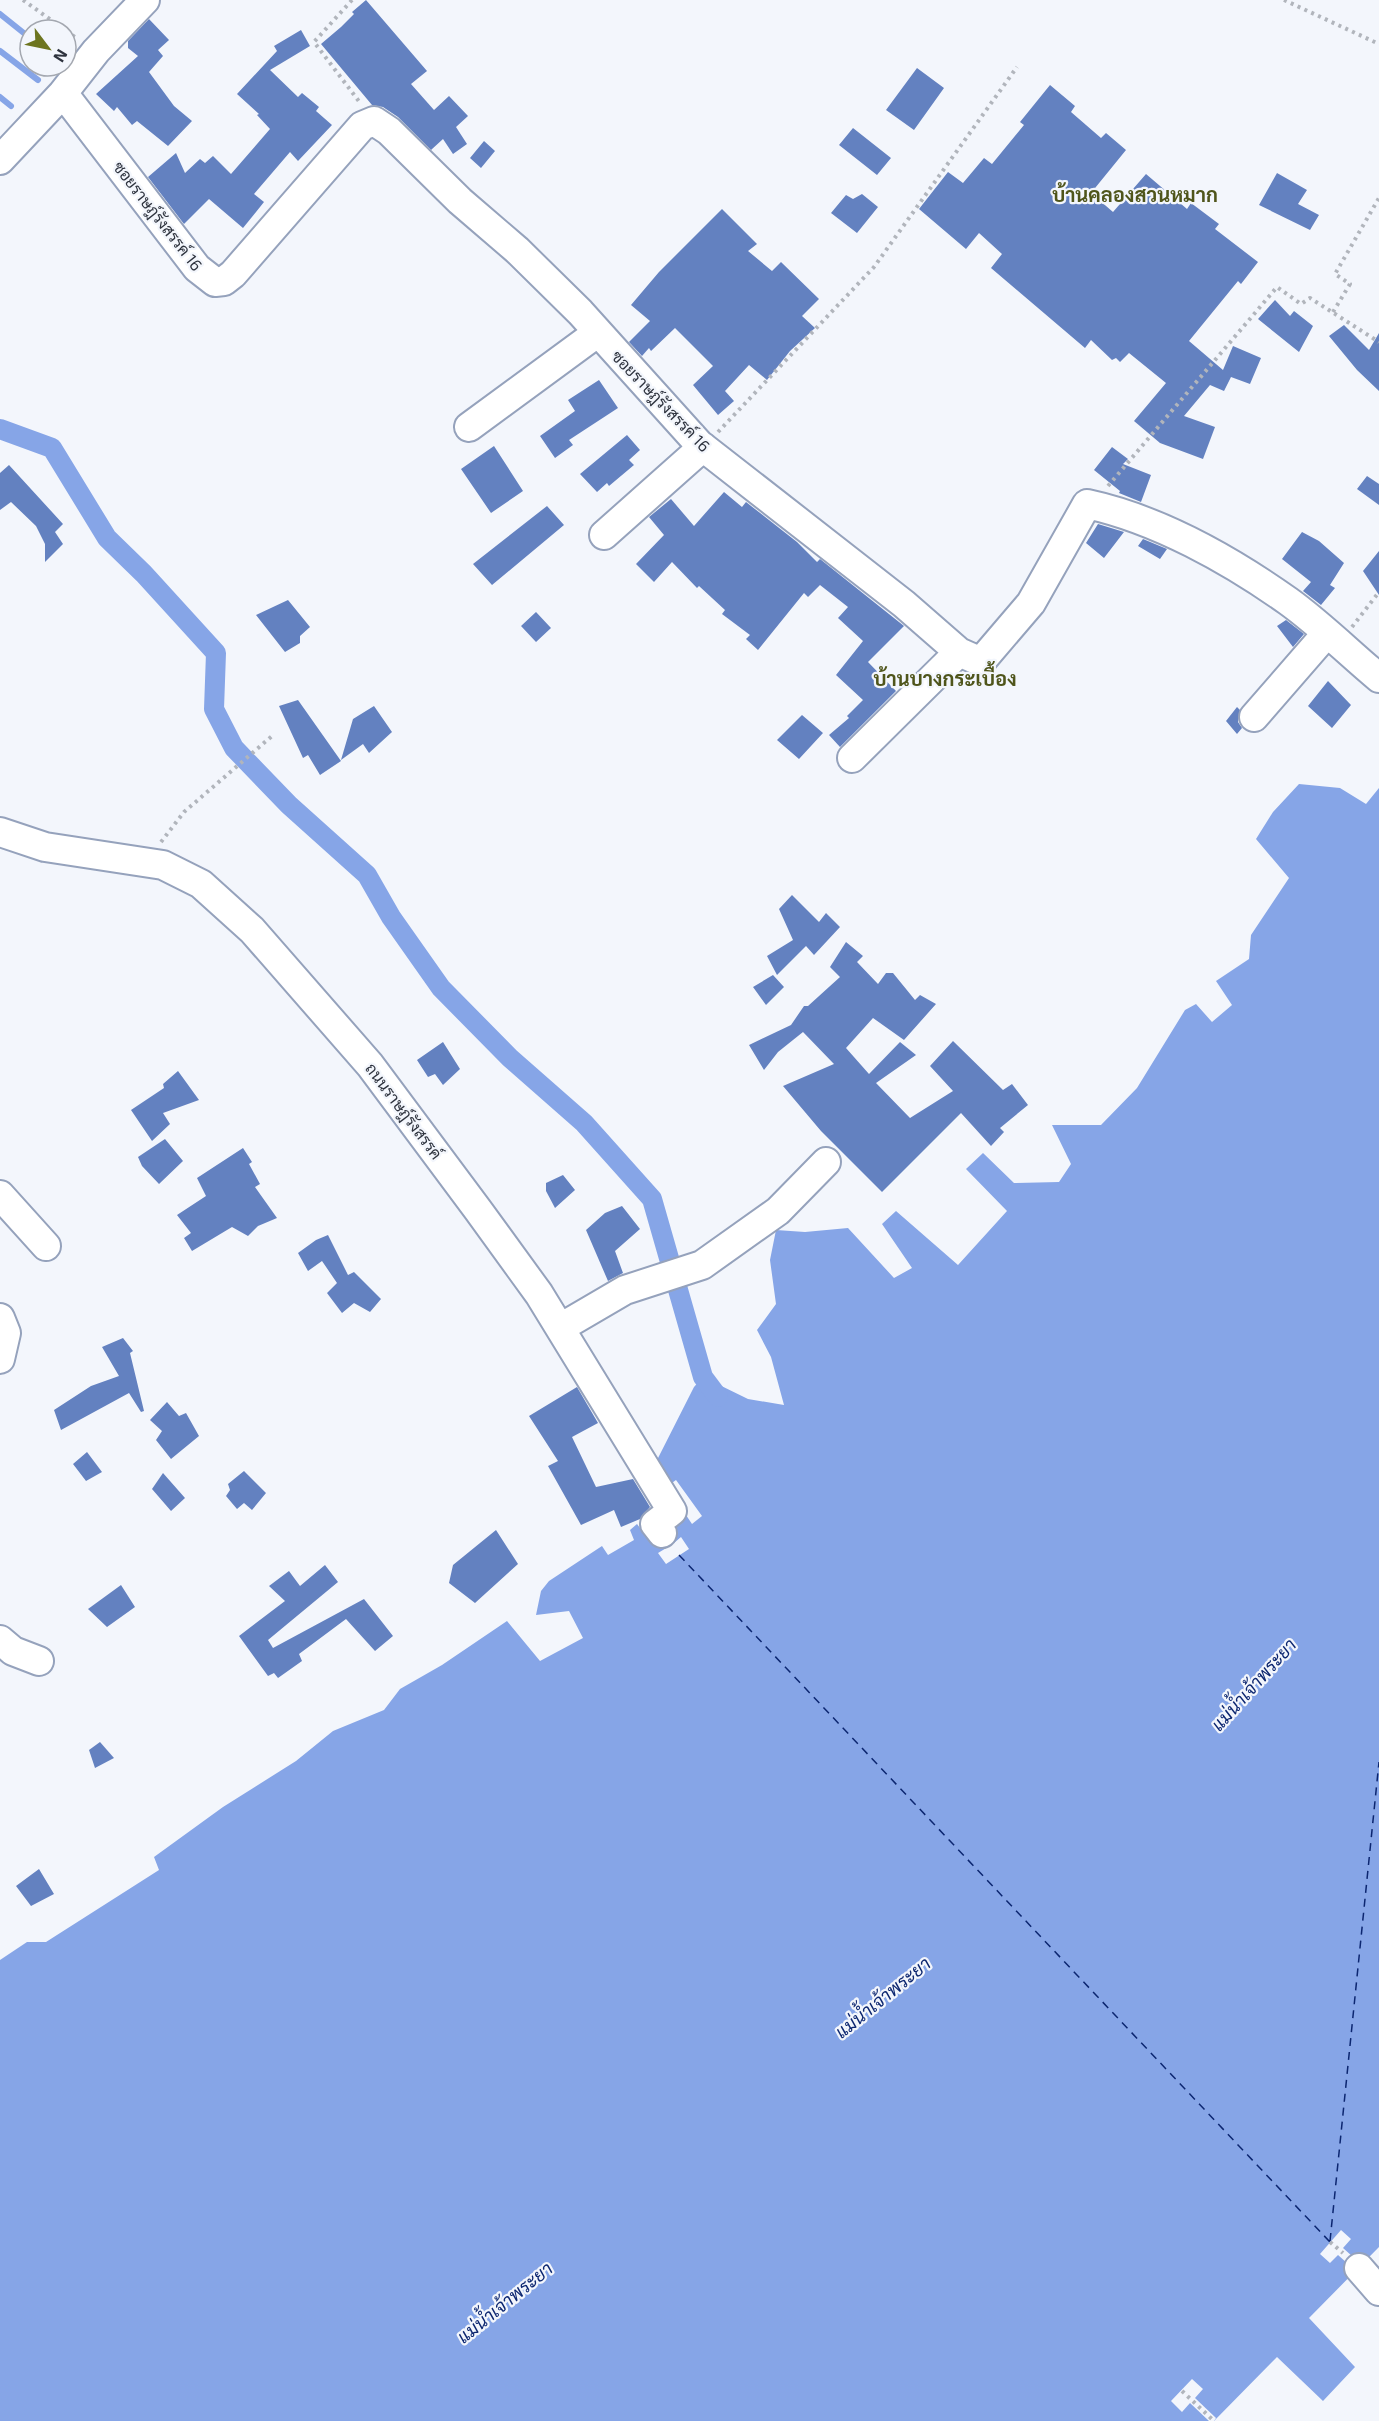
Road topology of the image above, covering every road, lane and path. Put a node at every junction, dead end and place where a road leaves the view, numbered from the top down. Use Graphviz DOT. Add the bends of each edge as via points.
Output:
graph roads {
  1 [pos="23,0"];
  2 [pos="146,0"];
  3 [pos="352,0"];
  4 [pos="1284,0"];
  5 [pos="48,18"];
  6 [pos="1379,44"];
  7 [pos="1017,67"];
  8 [pos="63,93"];
  9 [pos="374,121"];
  10 [pos="0,160"];
  11 [pos="1379,198"];
  12 [pos="1333,312"];
  13 [pos="597,333"];
  14 [pos="1379,342"];
  15 [pos="469,427"];
  16 [pos="701,445"];
  17 [pos="1087,504"];
  18 [pos="604,535"];
  19 [pos="1379,592"];
  20 [pos="1333,639"];
  21 [pos="959,652"];
  22 [pos="1379,678"];
  23 [pos="1254,717"];
  24 [pos="272,736"];
  25 [pos="852,758"];
  26 [pos="0,832"];
  27 [pos="146,861"];
  28 [pos="826,1162"];
  29 [pos="2,1204"];
  30 [pos="46,1246"];
  31 [pos="0,1318"];
  32 [pos="560,1328"];
  33 [pos="0,1359"];
  34 [pos="662,1533"];
  35 [pos="0,1640"];
  36 [pos="39,1661"];
  37 [pos="1359,2268"];
  38 [pos="1379,2291"];
  39 [pos="1182,2391"];
  40 [pos="1214,2421"];
  1 -- 5 [label="path"];
  2 -- 8 [label="street" via="96,51"];
  3 -- 9 [label="path" via="314,42"];
  4 -- 6 [label="path"];
  7 -- 16 [label="path" via="874,267 722,429"];
  8 -- 9 [label="street, ซอยราษฎ์รังสรรค์ 16" via="197,268 215,282 233,274 362,126"];
  8 -- 10 [label="street"];
  9 -- 13 [label="street, ซอยราษฎ์รังสรรค์ 16" via="517,249"];
  11 -- 12 [label="path" via="1335,274 1350,284"];
  12 -- 14 [label="path"];
  12 -- 17 [label="path" via="1310,298 1302,304 1276,286 1117,477"];
  13 -- 15 [label="street"];
  13 -- 16 [label="street, ซอยราษฎ์รังสรรค์ 16"];
  16 -- 18 [label="street"];
  16 -- 21 [label="street, ซอยราษฎ์รังสรรค์ 16" via="904,604"];
  17 -- 20 [label="street" via="1108,508 1213,554 1290,602"];
  17 -- 21 [label="street" via="1031,603 984,658 977,660"];
  19 -- 20 [label="path"];
  20 -- 22 [label="street"];
  20 -- 23 [label="street"];
  21 -- 25 [label="street"];
  24 -- 27 [label="path" via="184,812"];
  26 -- 27 [label="street, ถนนราษฎ์รังสรรค์" via="45,847"];
  27 -- 32 [label="street, ถนนราษฎ์รังสรรค์" via="201,884 252,930 370,1065"];
  28 -- 32 [label="street" via="778,1211 702,1265 618,1293"];
  29 -- 30 [label="street"];
  31 -- 33 [label="street" via="6,1334"];
  32 -- 34 [label="street, ถนนราษฎ์รังสรรค์" via="672,1511 655,1524"];
  35 -- 36 [label="street" via="13,1651"];
  37 -- 38 [label="street"];
  39 -- 40 [label="path"];
}
